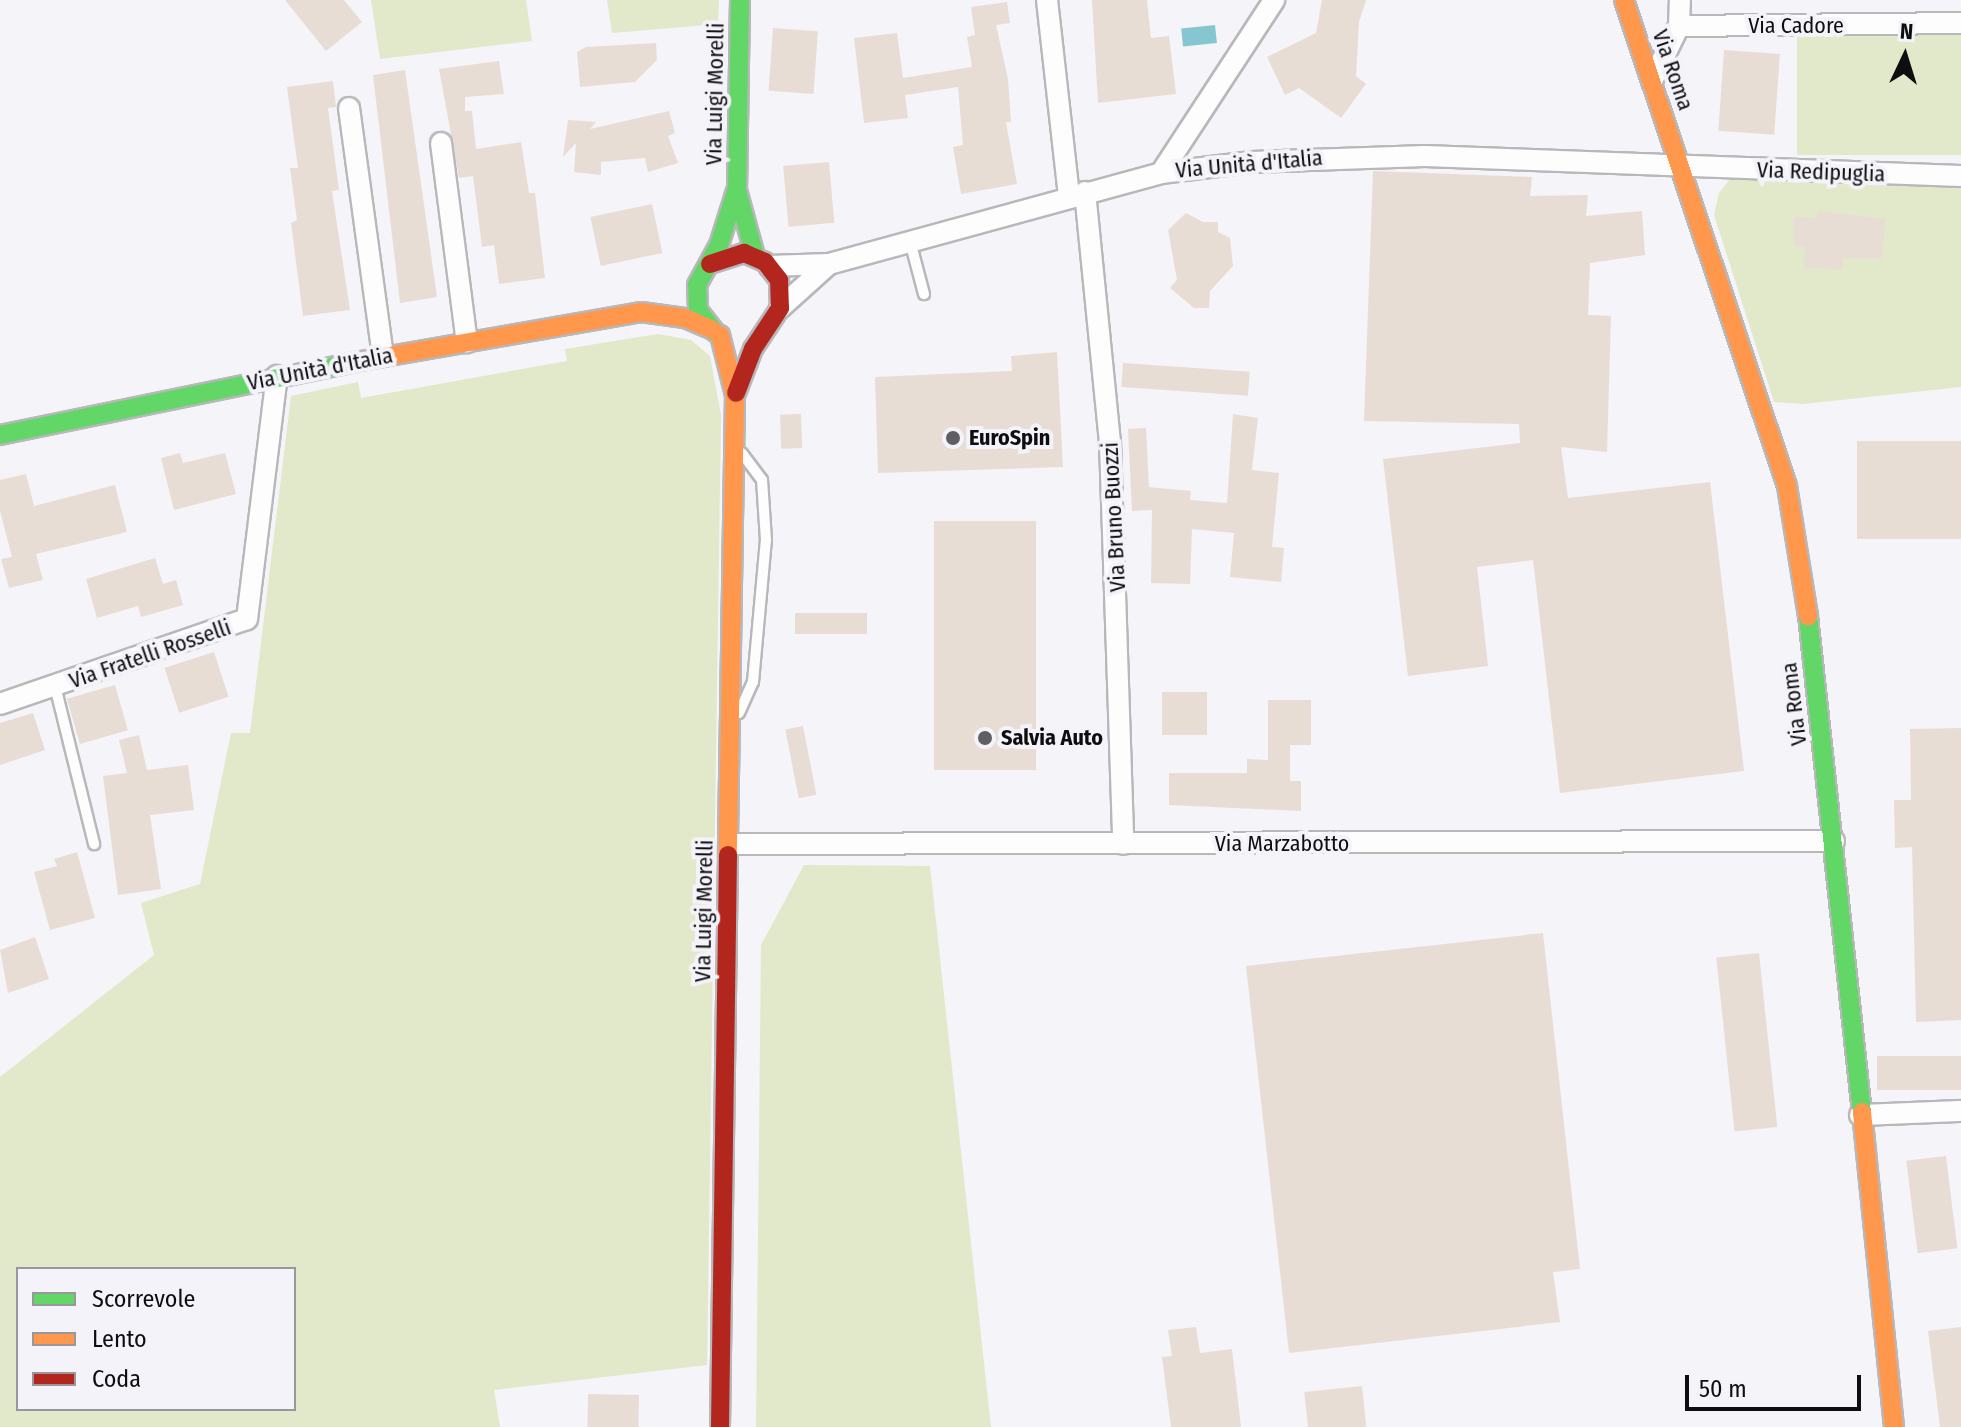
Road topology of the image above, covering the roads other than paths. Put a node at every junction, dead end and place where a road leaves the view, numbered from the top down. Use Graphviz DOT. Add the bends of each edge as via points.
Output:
graph roads {
  1 [pos="740,0"];
  2 [pos="1047,0"];
  3 [pos="1274,0"];
  4 [pos="1624,0"];
  5 [pos="1680,0"];
  6 [pos="1961,23"];
  7 [pos="1679,26"];
  8 [pos="1652,81"];
  9 [pos="349,108"];
  10 [pos="441,143"];
  11 [pos="1681,164"];
  12 [pos="1161,173"];
  13 [pos="1961,176"];
  14 [pos="737,190"];
  15 [pos="1077,194"];
  16 [pos="910,241"];
  17 [pos="762,261"];
  18 [pos="829,264"];
  19 [pos="706,269"];
  20 [pos="924,294"];
  21 [pos="780,308"];
  22 [pos="641,312"];
  23 [pos="763,331"];
  24 [pos="716,332"];
  25 [pos="467,342"];
  26 [pos="383,356"];
  27 [pos="277,376"];
  28 [pos="735,395"];
  29 [pos="0,435"];
  30 [pos="734,445"];
  31 [pos="55,686"];
  32 [pos="0,704"];
  33 [pos="730,729"];
  34 [pos="1834,841"];
  35 [pos="94,844"];
  36 [pos="729,844"];
  37 [pos="1123,844"];
  38 [pos="1961,1111"];
  39 [pos="1860,1115"];
  40 [pos="720,1427"];
  41 [pos="1894,1427"];
  1 -- 14 [label="street, Via Luigi Morelli"];
  2 -- 15 [label="street, Via Bruno Buozzi"];
  3 -- 12 [label="street"];
  4 -- 8 [label="street, Via Roma"];
  5 -- 7 [label="street"];
  6 -- 7 [label="street, Via Cadore"];
  7 -- 8 [label="street"];
  8 -- 11 [label="street, Via Roma"];
  9 -- 26 [label="street"];
  10 -- 25 [label="street"];
  11 -- 12 [label="street, Via Unità d'Italia" via="1371,155"];
  11 -- 13 [label="street, Via Redipuglia"];
  11 -- 34 [label="street, Via Roma" via="1787,486 1805,587"];
  12 -- 15 [label="street, Via Unità d'Italia"];
  14 -- 17 [label="street, Via Luigi Morelli"];
  14 -- 19 [label="street, Via Luigi Morelli"];
  15 -- 16 [label="street, Via Unità d'Italia"];
  15 -- 37 [label="street, Via Bruno Buozzi" via="1110,442"];
  16 -- 18 [label="street, Via Unità d'Italia"];
  16 -- 20 [label="lane"];
  17 -- 18 [label="street, Via Unità d'Italia"];
  17 -- 19 [label="street" via="732,253"];
  17 -- 21 [label="street, Via Luigi Morelli" via="779,280"];
  18 -- 21 [label="street, Via Unità d'Italia"];
  19 -- 22 [label="street, Via Unità d'Italia"];
  19 -- 24 [label="street, Via Luigi Morelli" via="698,310"];
  21 -- 23 [label="street, Via Luigi Morelli"];
  22 -- 24 [label="street, Via Unità d'Italia" via="685,318"];
  22 -- 25 [label="street, Via Unità d'Italia"];
  23 -- 24 [label="street" via="736,339"];
  23 -- 28 [label="street, Via Luigi Morelli"];
  24 -- 28 [label="street, Via Luigi Morelli"];
  25 -- 26 [label="street, Via Unità d'Italia"];
  26 -- 27 [label="street, Via Unità d'Italia"];
  27 -- 29 [label="street, Via Unità d'Italia"];
  27 -- 31 [label="street, Via Fratelli Rosselli" via="247,619"];
  28 -- 30 [label="street, Via Luigi Morelli"];
  30 -- 33 [label="street, Via Luigi Morelli"];
  30 -- 33 [label="lane" via="762,480 766,540 753,682"];
  31 -- 32 [label="street, Via Fratelli Rosselli"];
  31 -- 35 [label="lane"];
  33 -- 36 [label="street, Via Luigi Morelli"];
  34 -- 37 [label="street, Via Marzabotto"];
  34 -- 39 [label="street, Via Roma"];
  36 -- 37 [label="street, Via Marzabotto"];
  36 -- 40 [label="street, Via Luigi Morelli"];
  38 -- 39 [label="street"];
  39 -- 41 [label="street, Via Roma"];
}
